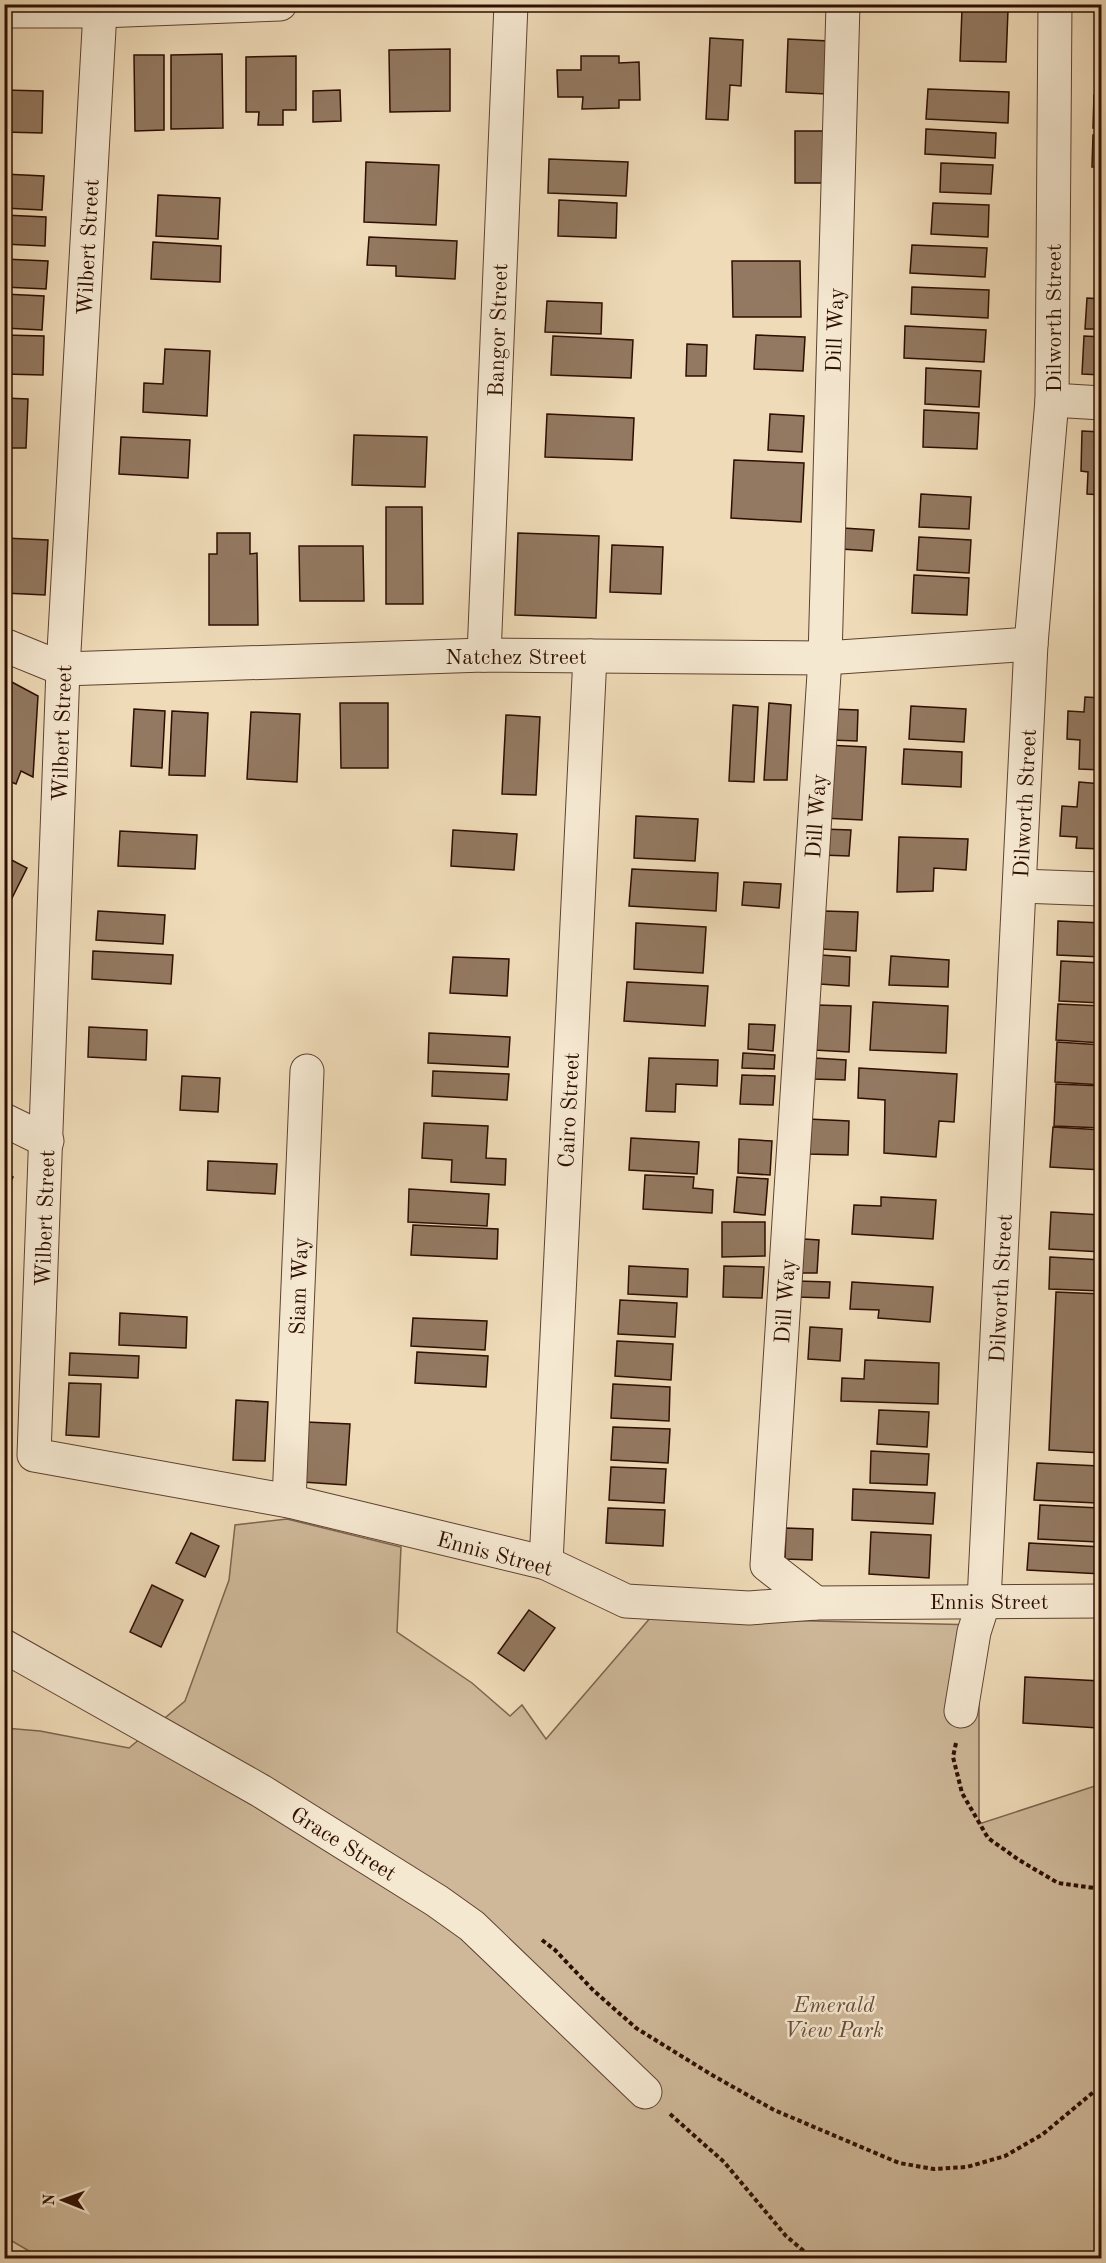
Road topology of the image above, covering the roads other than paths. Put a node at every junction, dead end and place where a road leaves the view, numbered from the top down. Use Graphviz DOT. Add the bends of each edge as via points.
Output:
graph roads {
  1 [pos="280,4"];
  2 [pos="511,4"];
  3 [pos="843,4"];
  4 [pos="1055,4"];
  5 [pos="100,11"];
  6 [pos="4,12"];
  7 [pos="1052,400"];
  8 [pos="1101,403"];
  9 [pos="1031,644"];
  10 [pos="4,645"];
  11 [pos="484,654"];
  12 [pos="590,656"];
  13 [pos="825,658"];
  14 [pos="63,669"];
  15 [pos="1020,886"];
  16 [pos="1101,889"];
  17 [pos="307,1071"];
  18 [pos="4,1120"];
  19 [pos="47,1141"];
  20 [pos="34,1455"];
  21 [pos="289,1501"];
  22 [pos="546,1563"];
  23 [pos="984,1601"];
  24 [pos="1101,1601"];
  25 [pos="816,1603"];
  26 [pos="6,1647"];
  27 [pos="961,1711"];
  28 [pos="645,2092"];
  1 -- 5 [label="street"];
  2 -- 11 [label="street, Bangor Street"];
  3 -- 13 [label="street, Dill Way"];
  4 -- 7 [label="street, Dilworth Street"];
  5 -- 6 [label="street"];
  5 -- 14 [label="street, Wilbert Street"];
  7 -- 8 [label="street"];
  7 -- 9 [label="street, Dilworth Street"];
  9 -- 13 [label="street, Natchez Street"];
  9 -- 15 [label="street, Dilworth Street"];
  10 -- 14 [label="street, Natchez Street"];
  11 -- 12 [label="street, Natchez Street"];
  11 -- 14 [label="street, Natchez Street"];
  12 -- 13 [label="street, Natchez Street"];
  12 -- 22 [label="street, Cairo Street"];
  13 -- 25 [label="street, Dill Way" via="767,1565"];
  14 -- 19 [label="street, Wilbert Street"];
  15 -- 16 [label="street"];
  15 -- 23 [label="street, Dilworth Street"];
  17 -- 21 [label="street, Siam Way"];
  18 -- 19 [label="street"];
  19 -- 20 [label="street, Wilbert Street"];
  20 -- 21 [label="street, Ennis Street"];
  21 -- 22 [label="street, Ennis Street"];
  22 -- 25 [label="street, Ennis Street" via="626,1601 749,1608"];
  23 -- 24 [label="street, Ennis Street"];
  23 -- 25 [label="street, Ennis Street"];
  23 -- 27 [label="street, Dilworth Street" via="974,1632"];
  26 -- 28 [label="street, Grace Street" via="261,1791 437,1901 472,1926"];
}
